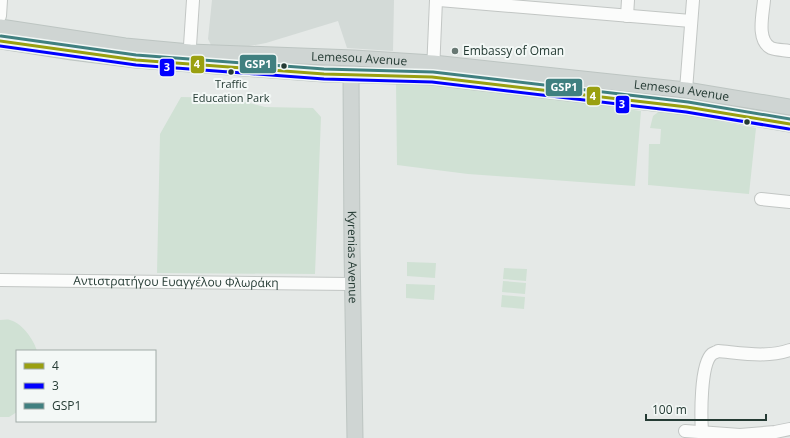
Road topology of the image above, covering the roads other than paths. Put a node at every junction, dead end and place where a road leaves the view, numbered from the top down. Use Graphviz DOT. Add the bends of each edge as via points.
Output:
graph roads {
  1 [pos="1,0"];
  2 [pos="193,0"];
  3 [pos="437,0"];
  4 [pos="628,0"];
  5 [pos="693,0"];
  6 [pos="764,0"];
  7 [pos="498,2"];
  8 [pos="562,5"];
  9 [pos="0,16"];
  10 [pos="627,16"];
  11 [pos="692,21"];
  12 [pos="0,27"];
  13 [pos="0,41"];
  14 [pos="790,51"];
  15 [pos="190,58"];
  16 [pos="433,70"];
  17 [pos="351,75"];
  18 [pos="686,90"];
  19 [pos="790,108"];
  20 [pos="790,124"];
  21 [pos="761,199"];
  22 [pos="790,202"];
  23 [pos="0,280"];
  24 [pos="352,284"];
  25 [pos="790,350"];
  26 [pos="790,429"];
  27 [pos="685,431"];
  28 [pos="702,432"];
  29 [pos="355,438"];
  1 -- 9 [label="street"];
  2 -- 15 [label="street"];
  3 -- 7 [label="street"];
  3 -- 16 [label="street"];
  4 -- 10 [label="street"];
  5 -- 11 [label="street"];
  6 -- 14 [label="street" via="762,37 771,48"];
  7 -- 8 [label="street"];
  8 -- 10 [label="street"];
  10 -- 11 [label="street"];
  11 -- 18 [label="street"];
  12 -- 15 [label="main road, Lemesou Avenue"];
  13 -- 15 [label="main road, Lemesou Avenue" via="136,60"];
  15 -- 16 [label="main road, Lemesou Avenue" via="354,58"];
  15 -- 17 [label="main road, Lemesou Avenue"];
  16 -- 17 [label="main road, Lemesou Avenue"];
  16 -- 18 [label="main road, Lemesou Avenue"];
  16 -- 20 [label="main road, Lemesou Avenue"];
  17 -- 24 [label="main road, Kyrenias Avenue"];
  18 -- 19 [label="main road, Lemesou Avenue"];
  21 -- 22 [label="street"];
  23 -- 24 [label="street, Αντιστρατήγου Ευαγγέλου Φλωράκη"];
  24 -- 29 [label="main road, Kyrenias Avenue"];
  25 -- 28 [label="street" via="761,355 718,351 713,353 705,369 701,406"];
  26 -- 28 [label="street" via="740,435"];
  27 -- 28 [label="street"];
}
